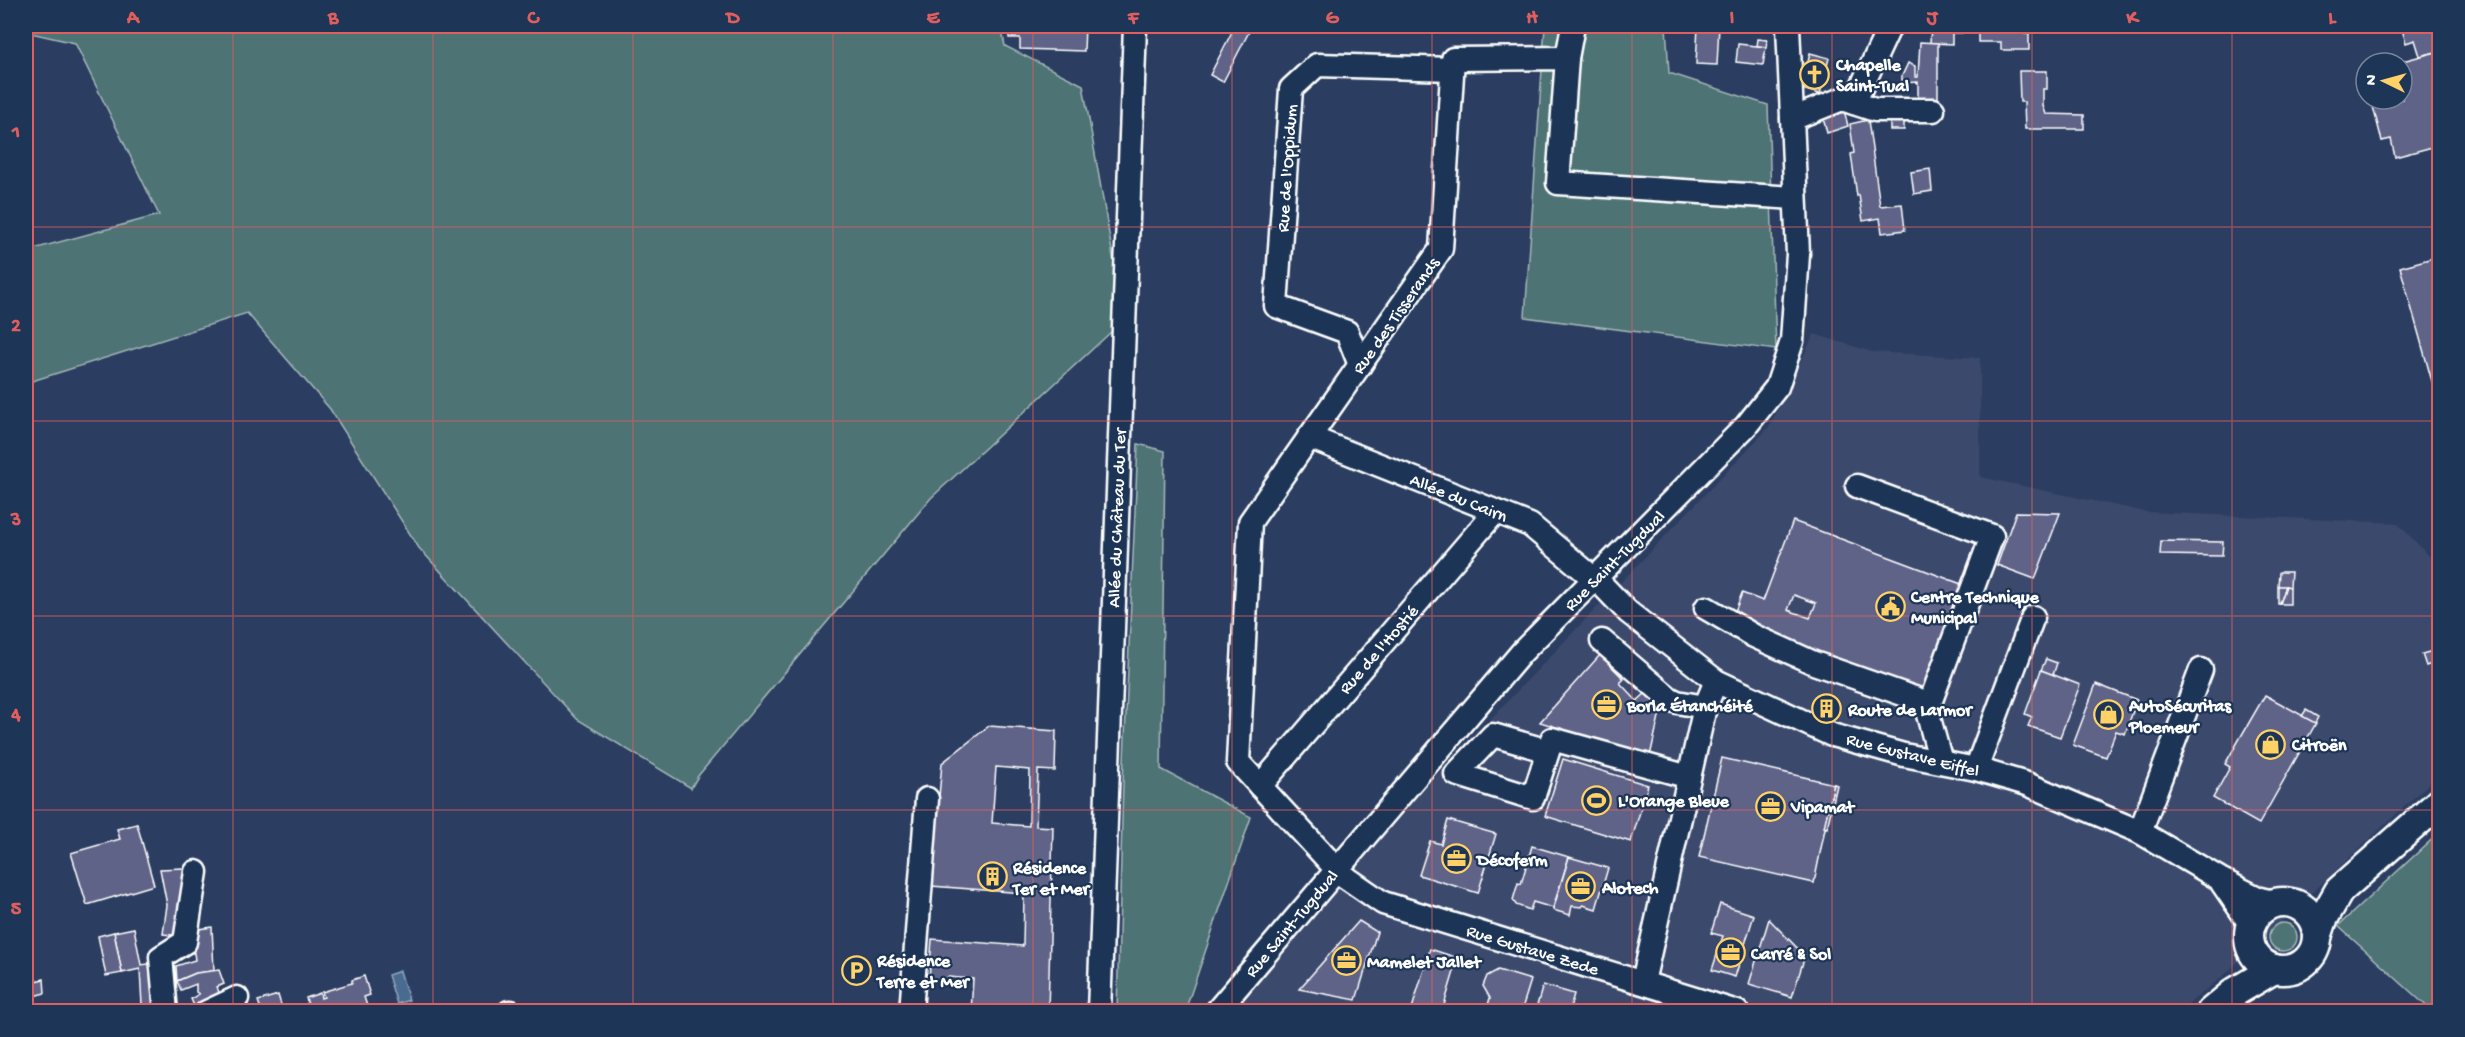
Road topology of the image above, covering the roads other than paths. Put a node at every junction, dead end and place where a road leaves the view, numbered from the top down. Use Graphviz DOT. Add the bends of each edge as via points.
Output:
graph roads {
  1 [pos="1135,26"];
  2 [pos="1573,26"];
  3 [pos="1788,26"];
  4 [pos="1890,26"];
  5 [pos="1567,58"];
  6 [pos="1452,69"];
  7 [pos="1854,103"];
  8 [pos="1933,110"];
  9 [pos="1792,119"];
  10 [pos="1795,198"];
  11 [pos="1360,365"];
  12 [pos="1309,437"];
  13 [pos="1857,486"];
  14 [pos="1496,512"];
  15 [pos="1596,579"];
  16 [pos="1706,608"];
  17 [pos="2033,617"];
  18 [pos="1602,640"];
  19 [pos="2201,670"];
  20 [pos="1716,681"];
  21 [pos="1705,707"];
  22 [pos="1927,711"];
  23 [pos="1548,751"];
  24 [pos="1941,762"];
  25 [pos="1976,769"];
  26 [pos="1689,777"];
  27 [pos="1260,786"];
  28 [pos="927,799"];
  29 [pos="2439,802"];
  30 [pos="2140,832"];
  31 [pos="1337,869"];
  32 [pos="196,872"];
  33 [pos="2220,879"];
  34 [pos="2339,891"];
  35 [pos="2287,903"];
  36 [pos="2250,933"];
  37 [pos="2317,937"];
  38 [pos="2274,969"];
  39 [pos="1642,982"];
  40 [pos="2235,992"];
  41 [pos="237,998"];
  42 [pos="166,1011"];
  43 [pos="207,1011"];
  44 [pos="911,1011"];
  45 [pos="1099,1011"];
  46 [pos="1216,1011"];
  47 [pos="1737,1011"];
  48 [pos="2211,1011"];
  1 -- 45 [label="street, Allée du Château du Ter"];
  2 -- 5 [label="street"];
  3 -- 9 [label="street, Rue Saint-Tugdual"];
  4 -- 7 [label="street"];
  5 -- 6 [label="street" via="1453,59"];
  5 -- 10 [label="street" via="1558,183"];
  6 -- 11 [label="street, Rue des Tisserands" via="1441,249"];
  6 -- 11 [label="street, Rue de l'Oppidum" via="1317,65 1291,90 1275,306 1347,332"];
  7 -- 8 [label="street" via="1875,110"];
  7 -- 9 [label="street" via="1842,99"];
  9 -- 10 [label="street, Rue Saint-Tugdual"];
  10 -- 15 [label="street, Rue Saint-Tugdual" via="1798,254 1792,341 1777,387 1746,426"];
  11 -- 12 [label="street, Rue des Tisserands"];
  12 -- 14 [label="street, Allée du Cairn"];
  12 -- 27 [label="street, Rue des Tisserands" via="1250,522 1238,762"];
  13 -- 22 [label="street" via="1992,536"];
  14 -- 15 [label="street, Allée du Cairn" via="1530,525"];
  14 -- 27 [label="street, Rue de l'Hostié"];
  15 -- 20 [label="street, Rue Gustave Eiffel" via="1628,612"];
  15 -- 31 [label="street, Rue Saint-Tugdual" via="1522,652"];
  16 -- 22 [label="street" via="1754,636 1814,663 1917,699"];
  17 -- 25 [label="street"];
  18 -- 21 [label="street" via="1669,698"];
  19 -- 30 [label="street"];
  20 -- 21 [label="street"];
  20 -- 24 [label="street, Rue Gustave Eiffel" via="1833,735"];
  21 -- 26 [label="street"];
  22 -- 24 [label="street"];
  23 -- 26 [label="street" via="1552,739"];
  24 -- 25 [label="street, Rue Gustave Eiffel"];
  25 -- 30 [label="street, Rue Gustave Eiffel" via="2028,784"];
  26 -- 39 [label="street"];
  27 -- 31 [label="street, Rue des Tisserands"];
  28 -- 44 [label="street"];
  29 -- 34 [label="main road"];
  30 -- 33 [label="street, Rue Gustave Eiffel"];
  31 -- 39 [label="street, Rue Gustave Zede" via="1383,903"];
  31 -- 46 [label="street, Rue Saint-Tugdual"];
  32 -- 42 [label="street" via="185,942 161,957"];
  33 -- 35 [label="street, Rue Gustave Eiffel" via="2260,899"];
  33 -- 36 [label="street, Rue Gustave Eiffel" via="2234,897"];
  34 -- 35 [label="main road"];
  34 -- 37 [label="main road"];
  35 -- 36 [label="main road" via="2261,910"];
  35 -- 37 [label="main road" via="2312,917"];
  36 -- 38 [label="main road" via="2258,959"];
  36 -- 40 [label="main road" via="2247,964"];
  37 -- 38 [label="main road" via="2311,957 2303,964"];
  38 -- 40 [label="main road"];
  39 -- 47 [label="street, Rue Gustave Zede"];
  40 -- 48 [label="main road"];
  41 -- 43 [label="street"];
}
